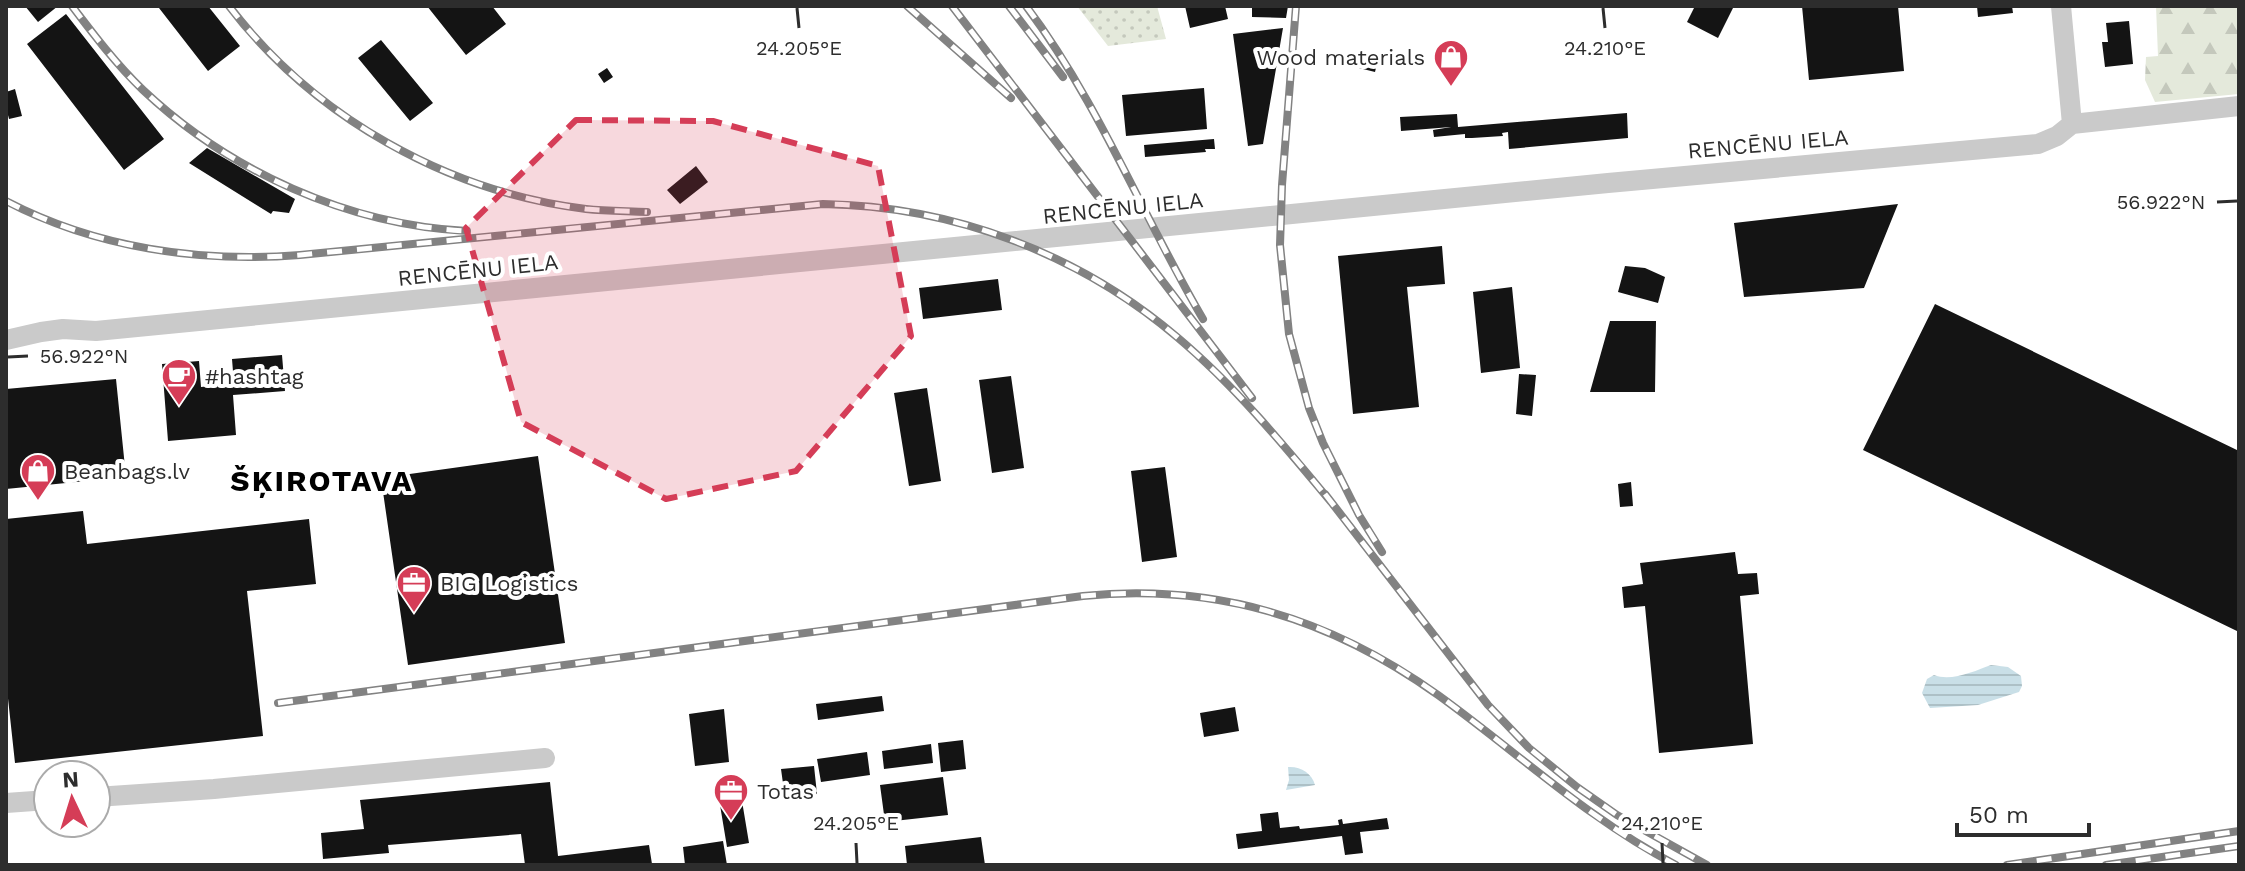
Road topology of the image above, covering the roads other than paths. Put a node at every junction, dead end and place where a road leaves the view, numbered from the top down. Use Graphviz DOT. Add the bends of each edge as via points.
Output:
graph roads {
  1 [pos="2061,6"];
  2 [pos="2239,106"];
  3 [pos="2072,124"];
  4 [pos="6,340"];
  5 [pos="545,758"];
  6 [pos="112,796"];
  7 [pos="32,801"];
  8 [pos="6,803"];
  1 -- 3 [label="street"];
  2 -- 3 [label="street, RENCĒNU IELA"];
  3 -- 4 [label="street, RENCĒNU IELA" via="2038,144 96,331 63,329"];
  5 -- 6 [label="street"];
  7 -- 8 [label="street"];
}
